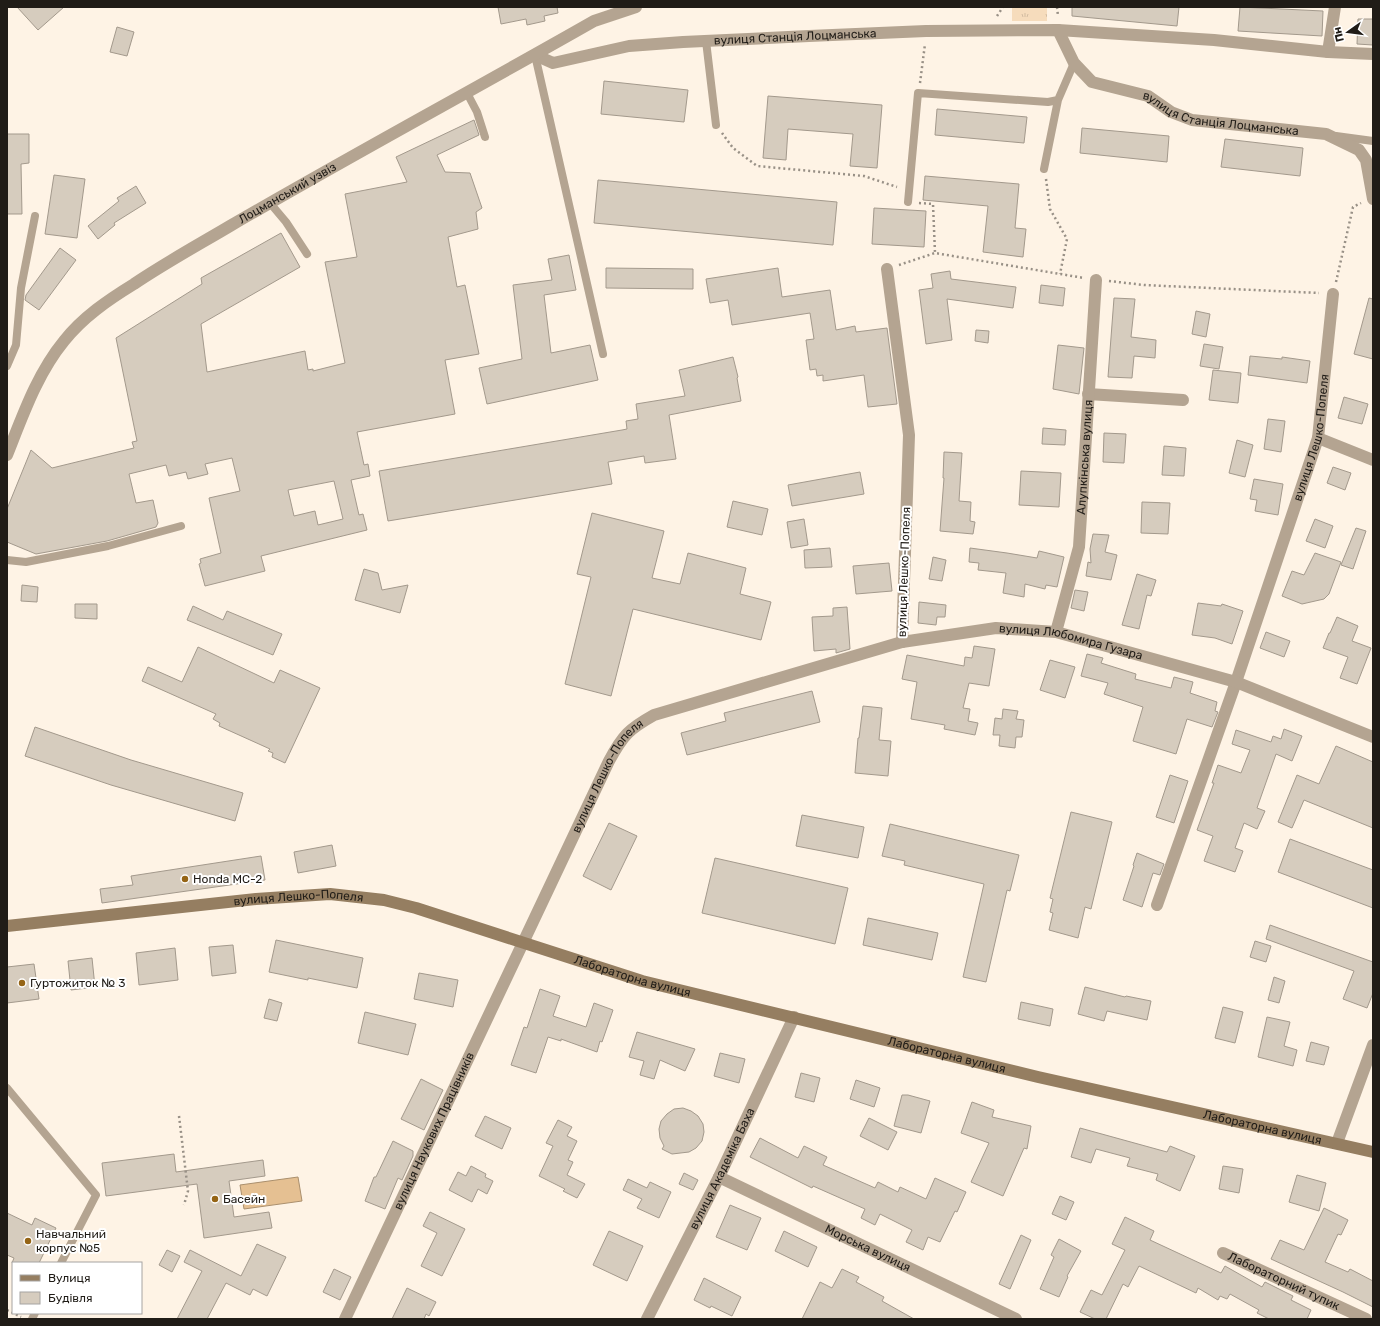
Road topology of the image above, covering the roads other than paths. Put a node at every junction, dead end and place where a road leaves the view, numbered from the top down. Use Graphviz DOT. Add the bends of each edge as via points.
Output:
graph roads {
  1 [pos="636,7"];
  2 [pos="1335,7"];
  3 [pos="1058,30"];
  4 [pos="706,41"];
  5 [pos="1328,52"];
  6 [pos="1373,54"];
  7 [pos="535,55"];
  8 [pos="1074,63"];
  9 [pos="467,93"];
  10 [pos="1058,100"];
  11 [pos="716,125"];
  12 [pos="1326,134"];
  13 [pos="485,137"];
  14 [pos="1373,140"];
  15 [pos="1044,168"];
  16 [pos="1373,199"];
  17 [pos="908,202"];
  18 [pos="270,203"];
  19 [pos="35,216"];
  20 [pos="307,254"];
  21 [pos="887,269"];
  22 [pos="1096,280"];
  23 [pos="1334,294"];
  24 [pos="603,354"];
  25 [pos="7,366"];
  26 [pos="1088,394"];
  27 [pos="1183,400"];
  28 [pos="1318,438"];
  29 [pos="7,455"];
  30 [pos="1373,460"];
  31 [pos="181,526"];
  32 [pos="7,560"];
  33 [pos="1056,632"];
  34 [pos="902,642"];
  35 [pos="1236,682"];
  36 [pos="1373,737"];
  37 [pos="1157,905"];
  38 [pos="7,926"];
  39 [pos="524,943"];
  40 [pos="794,1017"];
  41 [pos="1373,1045"];
  42 [pos="7,1088"];
  43 [pos="1337,1143"];
  44 [pos="1373,1152"];
  45 [pos="719,1177"];
  46 [pos="1224,1253"];
  47 [pos="62,1262"];
  48 [pos="346,1319"];
  49 [pos="647,1319"];
  50 [pos="1016,1319"];
  51 [pos="1366,1319"];
  1 -- 7 [label="street, Лоцманський узвіз" via="594,21"];
  2 -- 5 [label="street"];
  3 -- 4 [label="street, вулиця Станція Лоцманська" via="926,31"];
  3 -- 5 [label="street, вулиця Станція Лоцманська" via="1214,40"];
  3 -- 8 [label="street, вулиця Станція Лоцманська"];
  4 -- 7 [label="street, вулиця Станція Лоцманська" via="629,46 553,63"];
  4 -- 11 [label="lane"];
  5 -- 6 [label="street, вулиця Станція Лоцманська"];
  7 -- 9 [label="street, Лоцманський узвіз"];
  7 -- 24 [label="lane"];
  8 -- 10 [label="lane"];
  8 -- 12 [label="street, вулиця Станція Лоцманська" via="1092,82 1148,96 1171,112 1192,120"];
  9 -- 13 [label="lane" via="477,112"];
  9 -- 18 [label="street, Лоцманський узвіз"];
  10 -- 15 [label="lane"];
  10 -- 17 [label="lane" via="1048,102 918,93"];
  12 -- 14 [label="lane"];
  12 -- 16 [label="street, вулиця Станція Лоцманська" via="1359,150 1366,160"];
  18 -- 20 [label="lane"];
  18 -- 29 [label="street, Лоцманський узвіз" via="153,271 105,302 82,322 64,341 45,368"];
  19 -- 25 [label="lane" via="21,288 16,345"];
  21 -- 34 [label="street, вулиця Лешко-Попеля" via="909,435"];
  22 -- 26 [label="street, Алупкінська вулиця"];
  23 -- 28 [label="street, вулиця Лешко-Попеля"];
  26 -- 27 [label="street"];
  26 -- 33 [label="street, Алупкінська вулиця" via="1079,547"];
  28 -- 30 [label="street"];
  28 -- 35 [label="street, вулиця Лешко-Попеля"];
  31 -- 32 [label="lane" via="101,547 26,562"];
  33 -- 34 [label="street, вулиця Любомира Гузара" via="996,628"];
  33 -- 35 [label="street, вулиця Любомира Гузара"];
  34 -- 39 [label="street, вулиця Лешко-Попеля" via="654,715 635,726 620,741 613,754"];
  35 -- 36 [label="street, вулиця Любомира Гузара"];
  35 -- 37 [label="street"];
  38 -- 39 [label="main road, вулиця Лешко-Попеля" via="256,899 330,894 384,900 416,908"];
  39 -- 40 [label="main road, Лабораторна вулиця" via="642,981"];
  39 -- 48 [label="street, вулиця Наукових Працівників"];
  40 -- 43 [label="main road, Лабораторна вулиця" via="1038,1077"];
  40 -- 45 [label="street, вулиця Академіка Баха"];
  41 -- 43 [label="street"];
  42 -- 47 [label="lane" via="96,1195"];
  43 -- 44 [label="main road, Лабораторна вулиця"];
  45 -- 49 [label="street, вулиця Академіка Баха"];
  45 -- 50 [label="street, Морська вулиця"];
  46 -- 51 [label="street, Лабораторний тупик"];
}
